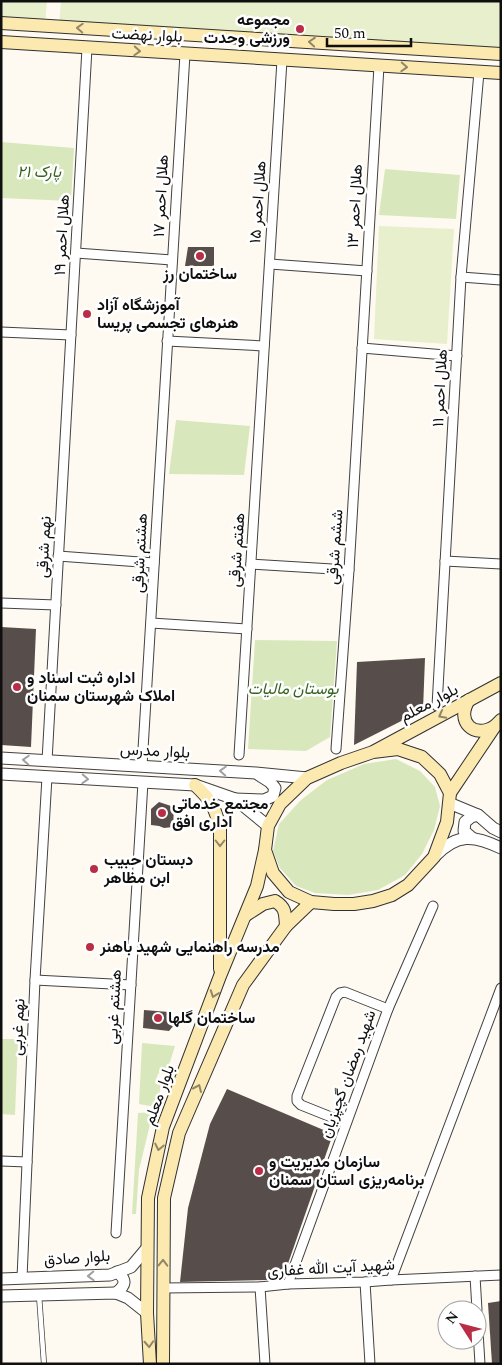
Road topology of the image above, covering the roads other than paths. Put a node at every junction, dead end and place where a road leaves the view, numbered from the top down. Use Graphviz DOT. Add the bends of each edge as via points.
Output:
graph roads {
  1 [pos="1,23"];
  2 [pos="1,42"];
  3 [pos="337,44"];
  4 [pos="88,48"];
  5 [pos="184,54"];
  6 [pos="501,54"];
  7 [pos="282,60"];
  8 [pos="335,63"];
  9 [pos="379,66"];
  10 [pos="479,72"];
  11 [pos="501,73"];
  12 [pos="76,253"];
  13 [pos="172,260"];
  14 [pos="270,264"];
  15 [pos="367,271"];
  16 [pos="461,277"];
  17 [pos="501,280"];
  18 [pos="1,332"];
  19 [pos="71,335"];
  20 [pos="167,341"];
  21 [pos="264,346"];
  22 [pos="362,348"];
  23 [pos="457,356"];
  24 [pos="58,556"];
  25 [pos="445,561"];
  26 [pos="154,563"];
  27 [pos="251,564"];
  28 [pos="501,564"];
  29 [pos="349,570"];
  30 [pos="1,603"];
  31 [pos="56,606"];
  32 [pos="151,623"];
  33 [pos="247,629"];
  34 [pos="501,683"];
  35 [pos="469,700"];
  36 [pos="437,706"];
  37 [pos="498,723"];
  38 [pos="336,749"];
  39 [pos="373,752"];
  40 [pos="239,755"];
  41 [pos="1,758"];
  42 [pos="47,761"];
  43 [pos="142,766"];
  44 [pos="256,773"];
  45 [pos="1,774"];
  46 [pos="47,777"];
  47 [pos="307,778"];
  48 [pos="143,782"];
  49 [pos="195,785"];
  50 [pos="450,798"];
  51 [pos="235,799"];
  52 [pos="478,815"];
  53 [pos="268,826"];
  54 [pos="501,832"];
  55 [pos="472,838"];
  56 [pos="501,848"];
  57 [pos="265,850"];
  58 [pos="434,857"];
  59 [pos="311,902"];
  60 [pos="433,906"];
  61 [pos="246,915"];
  62 [pos="286,926"];
  63 [pos="220,976"];
  64 [pos="35,980"];
  65 [pos="131,985"];
  66 [pos="501,988"];
  67 [pos="388,1009"];
  68 [pos="346,1122"];
  69 [pos="1,1161"];
  70 [pos="27,1162"];
  71 [pos="116,1233"];
  72 [pos="147,1248"];
  73 [pos="117,1272"];
  74 [pos="501,1275"];
  75 [pos="475,1276"];
  76 [pos="22,1278"];
  77 [pos="1,1279"];
  78 [pos="391,1280"];
  79 [pos="365,1282"];
  80 [pos="288,1284"];
  81 [pos="260,1287"];
  82 [pos="163,1288"];
  83 [pos="116,1292"];
  84 [pos="39,1295"];
  85 [pos="1,1296"];
  86 [pos="476,1300"];
  87 [pos="147,1313"];
  88 [pos="479,1350"];
  89 [pos="44,1364"];
  90 [pos="150,1364"];
  91 [pos="163,1364"];
  92 [pos="265,1364"];
  93 [pos="370,1364"];
  94 [pos="480,1364"];
  3 -- 1 [label="main road, بلوار نهضت, one-way"];
  2 -- 4 [label="main road, بلوار نهضت"];
  3 -- 6 [label="main road, بلوار نهضت"];
  3 -- 8 [label="main road"];
  4 -- 5 [label="main road, بلوار نهضت, one-way"];
  4 -- 12 [label="street, هلال احمر ۱۹"];
  5 -- 7 [label="main road, بلوار نهضت"];
  5 -- 13 [label="street, هلال احمر ۱۷"];
  7 -- 8 [label="main road, بلوار نهضت"];
  7 -- 14 [label="street, هلال احمر ۱۵"];
  8 -- 9 [label="main road, بلوار نهضت"];
  9 -- 10 [label="main road, بلوار نهضت, one-way"];
  9 -- 15 [label="street, هلال احمر ۱۳"];
  10 -- 11 [label="main road, بلوار نهضت"];
  10 -- 16 [label="street, هلال احمر ۱۱"];
  12 -- 13 [label="street"];
  12 -- 19 [label="street, هلال احمر ۱۹"];
  13 -- 20 [label="street, هلال احمر ۱۷"];
  14 -- 15 [label="street"];
  14 -- 21 [label="street, هلال احمر ۱۵"];
  15 -- 22 [label="street, هلال احمر ۱۳"];
  16 -- 17 [label="street"];
  16 -- 23 [label="street, هلال احمر ۱۱"];
  18 -- 19 [label="street"];
  19 -- 24 [label="street, نهم شرقی"];
  20 -- 21 [label="street"];
  20 -- 26 [label="street, هشتم شرقی"];
  21 -- 27 [label="street, هفتم شرقی"];
  22 -- 23 [label="street"];
  22 -- 29 [label="street, ششم شرقی"];
  23 -- 25 [label="street, هلال احمر ۱۱"];
  24 -- 26 [label="street"];
  24 -- 31 [label="street, نهم شرقی"];
  25 -- 28 [label="street"];
  25 -- 36 [label="street, هلال احمر ۱۱"];
  26 -- 32 [label="street, هشتم شرقی"];
  27 -- 29 [label="street"];
  27 -- 33 [label="street, هفتم شرقی"];
  29 -- 38 [label="street, ششم شرقی"];
  30 -- 31 [label="street"];
  31 -- 42 [label="street, نهم شرقی"];
  32 -- 33 [label="street"];
  32 -- 43 [label="street, هشتم شرقی"];
  33 -- 40 [label="street, هفتم شرقی"];
  34 -- 35 [label="main road, بلوار معلم"];
  35 -- 37 [label="main road" via="464,713 469,726 482,732"];
  35 -- 39 [label="main road, بلوار معلم, one-way"];
  37 -- 50 [label="main road"];
  39 -- 47 [label="main road"];
  39 -- 50 [label="main road" via="398,749 422,757 440,774"];
  42 -- 41 [label="street, بلوار مدرس, one-way"];
  42 -- 43 [label="street, بلوار مدرس"];
  44 -- 43 [label="street, بلوار مدرس, one-way"];
  44 -- 47 [label="street, بلوار مدرس"];
  44 -- 51 [label="street" via="275,788 273,796 264,800"];
  45 -- 46 [label="street, بلوار مدرس"];
  46 -- 48 [label="street, بلوار مدرس, one-way"];
  46 -- 64 [label="street, نهم غربی"];
  47 -- 53 [label="main road" via="280,804"];
  48 -- 49 [label="street, بلوار مدرس"];
  48 -- 65 [label="street, هشتم غربی"];
  49 -- 51 [label="street, بلوار مدرس"];
  49 -- 63 [label="main road, one-way" via="208,797 220,828"];
  50 -- 52 [label="street"];
  50 -- 58 [label="main road" via="448,822"];
  51 -- 53 [label="street, بلوار مدرس"];
  52 -- 54 [label="street"];
  52 -- 55 [label="street" via="465,822 464,831"];
  53 -- 57 [label="main road"];
  55 -- 56 [label="street"];
  55 -- 58 [label="street" via="444,846"];
  57 -- 59 [label="main road" via="273,873 283,886"];
  57 -- 61 [label="main road, بلوار معلم"];
  58 -- 59 [label="main road" via="408,885 392,895 354,904"];
  59 -- 62 [label="main road, بلوار معلم"];
  60 -- 67 [label="street, شهید رمضان گچپزیان"];
  61 -- 62 [label="main road" via="263,904 275,901 285,912"];
  61 -- 63 [label="main road, بلوار معلم"];
  82 -- 62 [label="main road, بلوار معلم, one-way" via="164,1198 179,1132 243,985"];
  63 -- 72 [label="main road, بلوار معلم, one-way" via="164,1127 148,1198"];
  64 -- 65 [label="street"];
  64 -- 70 [label="street, نهم غربی"];
  65 -- 71 [label="street, هشتم غربی"];
  66 -- 78 [label="street"];
  67 -- 68 [label="street, شهید رمضان گچپزیان"];
  67 -- 68 [label="street" via="345,992 340,993 297,1096 301,1104"];
  68 -- 80 [label="street, شهید رمضان گچپزیان"];
  69 -- 70 [label="street"];
  70 -- 76 [label="street, نهم غربی"];
  72 -- 73 [label="street, بلوار صادق" via="131,1266"];
  72 -- 87 [label="main road, بلوار معلم"];
  73 -- 76 [label="street, بلوار صادق, one-way" via="110,1276"];
  73 -- 83 [label="street" via="125,1281"];
  74 -- 75 [label="street, شهید آیت الله غفاری"];
  75 -- 78 [label="street, شهید آیت الله غفاری"];
  75 -- 86 [label="street"];
  76 -- 77 [label="street, بلوار صادق"];
  78 -- 79 [label="street, شهید آیت الله غفاری"];
  79 -- 80 [label="street, شهید آیت الله غفاری"];
  79 -- 93 [label="street"];
  80 -- 81 [label="street, شهید آیت الله غفاری"];
  81 -- 82 [label="street, شهید آیت الله غفاری"];
  81 -- 92 [label="street"];
  82 -- 91 [label="main road, بلوار معلم"];
  83 -- 84 [label="street"];
  83 -- 87 [label="street"];
  84 -- 85 [label="street"];
  84 -- 89 [label="lane"];
  87 -- 90 [label="main road, بلوار معلم, one-way"];
  88 -- 94 [label="street"];
}
